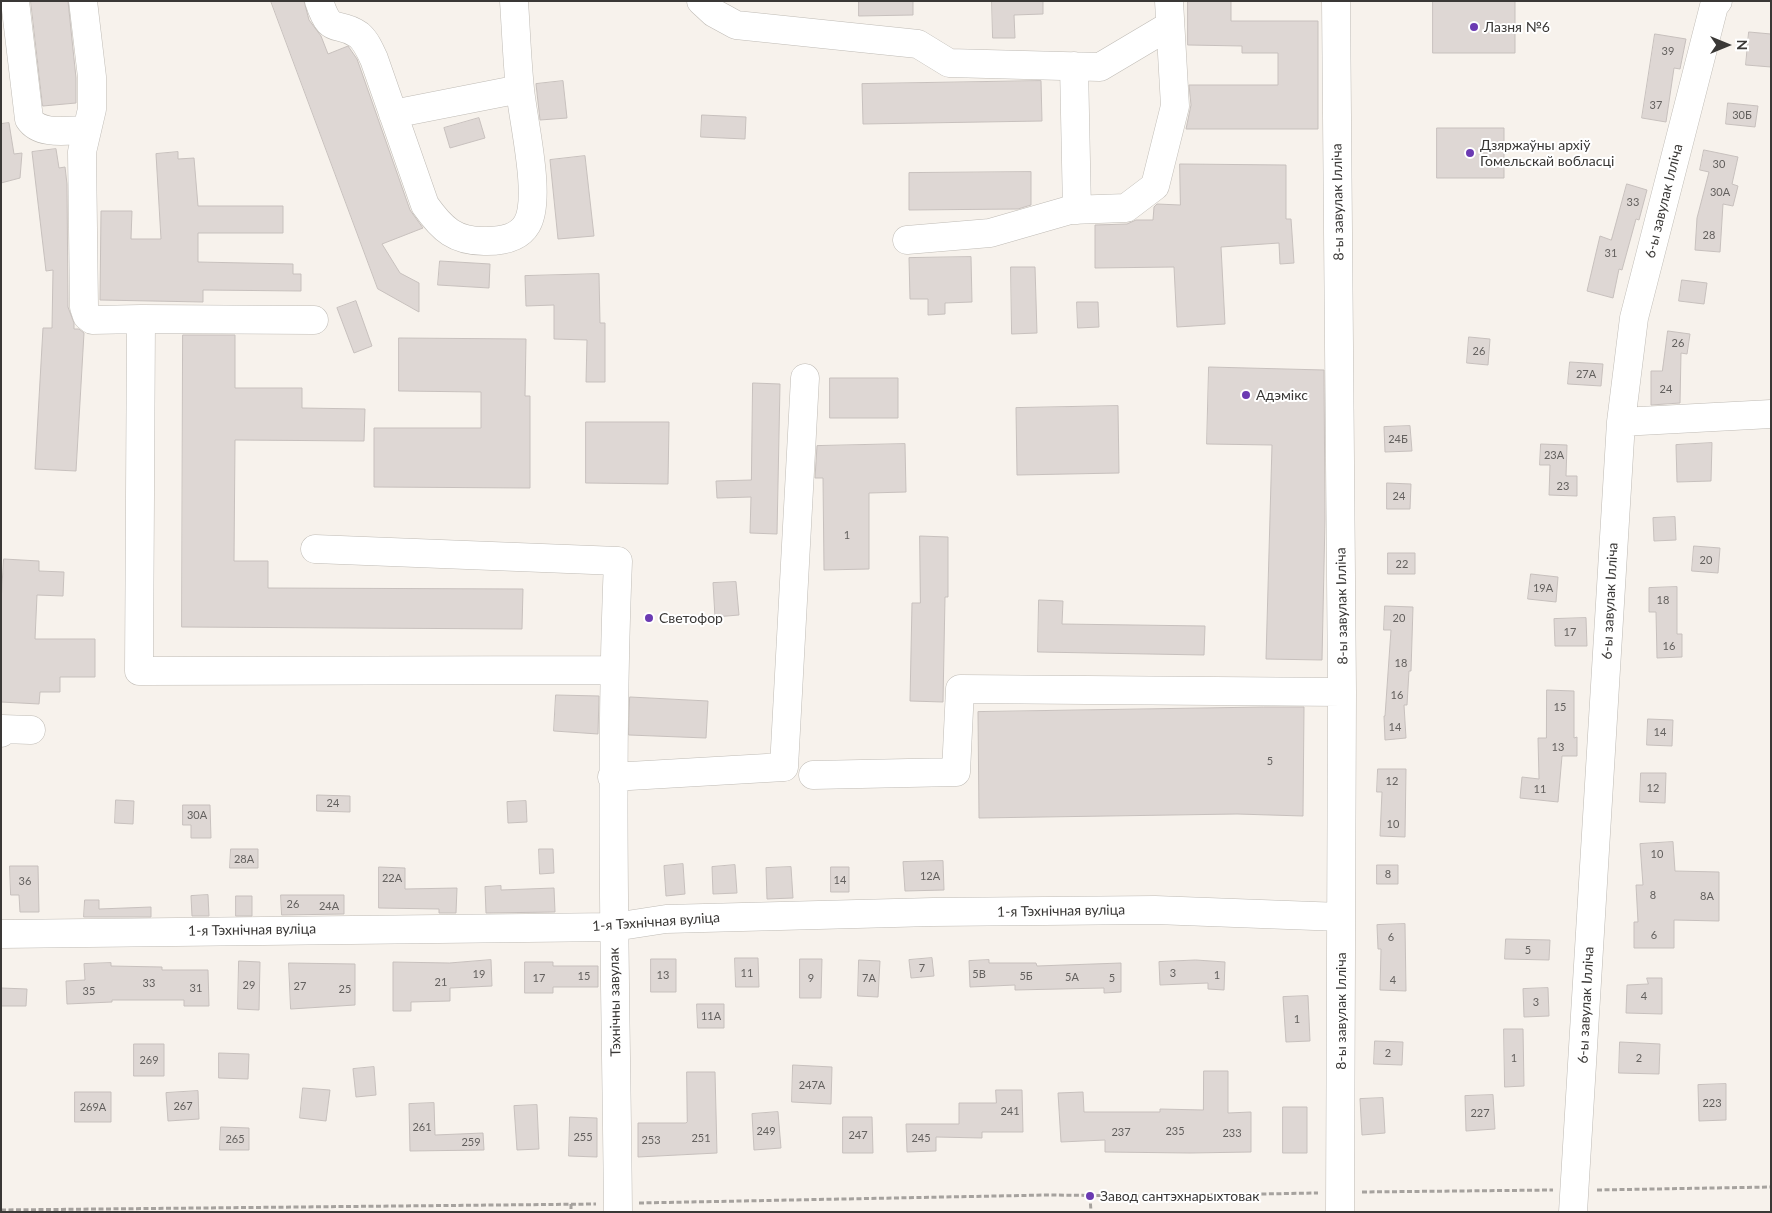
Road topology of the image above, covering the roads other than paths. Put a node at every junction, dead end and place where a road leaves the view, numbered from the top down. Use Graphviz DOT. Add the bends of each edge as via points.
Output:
graph roads {
  1 [pos="15,1"];
  2 [pos="82,1"];
  3 [pos="319,1"];
  4 [pos="514,1"];
  5 [pos="700,1"];
  6 [pos="1336,1"];
  7 [pos="1715,3"];
  8 [pos="1169,14"];
  9 [pos="1074,66"];
  10 [pos="520,89"];
  11 [pos="393,114"];
  12 [pos="86,130"];
  13 [pos="1077,210"];
  14 [pos="907,240"];
  15 [pos="141,318"];
  16 [pos="314,320"];
  17 [pos="805,378"];
  18 [pos="1771,414"];
  19 [pos="1621,422"];
  20 [pos="315,550"];
  21 [pos="613,670"];
  22 [pos="1342,692"];
  23 [pos="31,730"];
  24 [pos="1,733"];
  25 [pos="612,769"];
  26 [pos="813,775"];
  27 [pos="1341,917"];
  28 [pos="614,927"];
  29 [pos="1,934"];
  30 [pos="1574,1201"];
  31 [pos="1340,1202"];
  32 [pos="618,1208"];
  1 -- 12 [label="street" via="29,120 32,125 47,130"];
  2 -- 12 [label="street" via="92,77 92,109"];
  3 -- 11 [label="street" via="327,21 337,28 358,34 365,41"];
  4 -- 10 [label="street"];
  5 -- 9 [label="street" via="736,25 918,44 950,63"];
  6 -- 22 [label="street, 8-ы завулак Ілліча"];
  7 -- 19 [label="street, 6-ы завулак Ілліча" via="1634,318"];
  8 -- 9 [label="street" via="1100,67"];
  8 -- 13 [label="street" via="1175,106 1155,186 1126,208"];
  9 -- 13 [label="street"];
  10 -- 11 [label="street"];
  10 -- 11 [label="street" via="534,192 527,224 508,238 485,241 454,236 437,222 425,204"];
  12 -- 15 [label="street" via="82,152 84,306 92,320"];
  13 -- 14 [label="street" via="990,234"];
  15 -- 16 [label="street"];
  15 -- 21 [label="street" via="139,671"];
  17 -- 25 [label="street" via="784,767"];
  18 -- 19 [label="street"];
  19 -- 30 [label="street, 6-ы завулак Ілліча"];
  20 -- 21 [label="street, Тэхнічны завулак" via="618,560"];
  21 -- 25 [label="street, Тэхнічны завулак"];
  22 -- 26 [label="street" via="960,688 956,772"];
  22 -- 27 [label="street, 8-ы завулак Ілліча"];
  23 -- 24 [label="street" via="2,729"];
  25 -- 28 [label="street, Тэхнічны завулак"];
  27 -- 28 [label="street, 1-я Тэхнічная вуліца" via="1155,910 933,912 666,919"];
  27 -- 31 [label="street, 8-ы завулак Ілліча"];
  28 -- 29 [label="street, 1-я Тэхнічная вуліца"];
  28 -- 32 [label="street, Тэхнічны завулак"];
}
